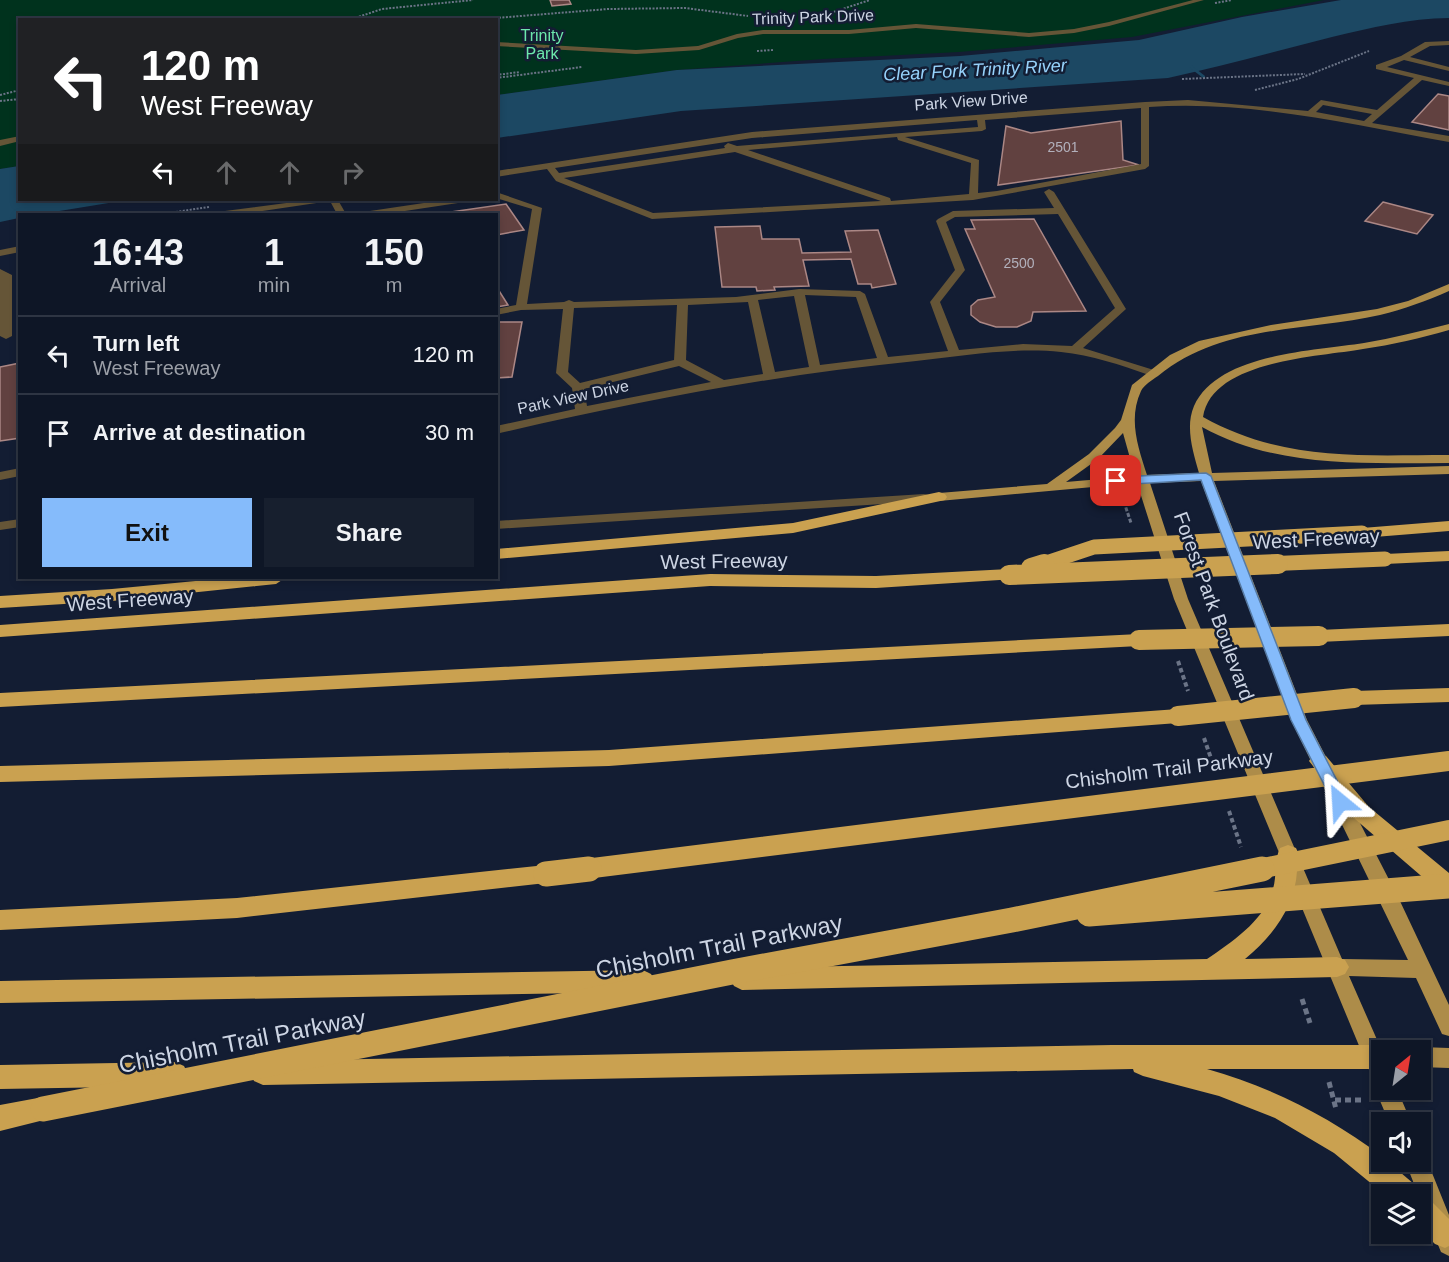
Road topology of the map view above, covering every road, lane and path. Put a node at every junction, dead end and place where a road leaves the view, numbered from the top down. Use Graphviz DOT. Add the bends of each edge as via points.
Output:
graph roads {
  1 [pos="473,0"];
  2 [pos="870,0"];
  3 [pos="1201,0"];
  4 [pos="819,15"];
  5 [pos="750,16"];
  6 [pos="355,18"];
  7 [pos="496,18"];
  8 [pos="1449,43"];
  9 [pos="498,44"];
  10 [pos="1362,54"];
  11 [pos="1404,58"];
  12 [pos="1449,69"];
  13 [pos="1308,74"];
  14 [pos="1420,77"];
  15 [pos="1182,79"];
  16 [pos="1449,84"];
  17 [pos="18,90"];
  18 [pos="1250,91"];
  19 [pos="0,94"];
  20 [pos="18,99"];
  21 [pos="0,100"];
  22 [pos="1145,104"];
  23 [pos="1378,113"];
  24 [pos="1310,114"];
  25 [pos="981,117"];
  26 [pos="1367,123"];
  27 [pos="893,135"];
  28 [pos="18,138"];
  29 [pos="1449,139"];
  30 [pos="713,141"];
  31 [pos="0,143"];
  32 [pos="736,149"];
  33 [pos="549,166"];
  34 [pos="498,174"];
  35 [pos="557,176"];
  36 [pos="1049,192"];
  37 [pos="498,196"];
  38 [pos="973,197"];
  39 [pos="319,201"];
  40 [pos="452,201"];
  41 [pos="896,203"];
  42 [pos="1061,211"];
  43 [pos="232,213"];
  44 [pos="376,213"];
  45 [pos="18,249"];
  46 [pos="0,253"];
  47 [pos="0,272"];
  48 [pos="1449,286"];
  49 [pos="799,292"];
  50 [pos="752,297"];
  51 [pos="683,301"];
  52 [pos="569,303"];
  53 [pos="521,307"];
  54 [pos="498,312"];
  55 [pos="1449,327"];
  56 [pos="18,334"];
  57 [pos="3,337"];
  58 [pos="1074,350"];
  59 [pos="954,354"];
  60 [pos="883,360"];
  61 [pos="681,362"];
  62 [pos="814,370"];
  63 [pos="1153,373"];
  64 [pos="770,377"];
  65 [pos="725,385"];
  66 [pos="578,387"];
  67 [pos="580,410"];
  68 [pos="1197,419"];
  69 [pos="1127,420"];
  70 [pos="498,430"];
  71 [pos="1449,459"];
  72 [pos="1449,470"];
  73 [pos="18,472"];
  74 [pos="0,476"];
  75 [pos="1206,476"];
  76 [pos="1142,479"];
  77 [pos="1049,487"];
  78 [pos="939,497"];
  79 [pos="18,523"];
  80 [pos="498,525"];
  81 [pos="0,526"];
  82 [pos="1449,526"];
  83 [pos="498,554"];
  84 [pos="1449,556"];
  85 [pos="1009,575"];
  86 [pos="266,579"];
  87 [pos="0,602"];
  88 [pos="1449,630"];
  89 [pos="0,631"];
  90 [pos="1449,694"];
  91 [pos="0,700"];
  92 [pos="1449,760"];
  93 [pos="1319,761"];
  94 [pos="0,774"];
  95 [pos="1449,830"];
  96 [pos="1288,854"];
  97 [pos="1449,886"];
  98 [pos="0,920"];
  99 [pos="1012,920"];
  100 [pos="1337,967"];
  101 [pos="1213,968"];
  102 [pos="1421,969"];
  103 [pos="0,992"];
  104 [pos="1302,999"];
  105 [pos="1310,1023"];
  106 [pos="1449,1027"];
  107 [pos="1371,1046"];
  108 [pos="1113,1057"];
  109 [pos="1431,1058"];
  110 [pos="1449,1058"];
  111 [pos="1371,1064"];
  112 [pos="0,1077"];
  113 [pos="1328,1078"];
  114 [pos="1335,1100"];
  115 [pos="1365,1100"];
  116 [pos="0,1118"];
  117 [pos="1338,1121"];
  118 [pos="1420,1172"];
  119 [pos="1393,1184"];
  120 [pos="1431,1222"];
  121 [pos="1447,1239"];
  1 -- 6 [label="path" via="382,9"];
  2 -- 4 [label="path"];
  3 -- 9 [label="street, Trinity Park Drive" via="1109,24 1029,35 916,27 763,32 699,48 636,52"];
  5 -- 7 [label="path" via="685,8 608,9"];
  8 -- 11 [label="street" via="1428,44"];
  10 -- 13 [label="path"];
  11 -- 12 [label="street"];
  11 -- 14 [label="street" via="1379,67"];
  13 -- 15 [label="path"];
  13 -- 18 [label="path" via="1284,85"];
  14 -- 16 [label="street"];
  14 -- 23 [label="street"];
  17 -- 19 [label="path"];
  20 -- 21 [label="path"];
  22 -- 24 [label="street, Park View Drive" via="1220,104"];
  22 -- 25 [label="street, Park View Drive"];
  22 -- 38 [label="street" via="1145,166"];
  23 -- 24 [label="street" via="1321,102"];
  23 -- 26 [label="street"];
  24 -- 26 [label="street, Park View Drive"];
  25 -- 27 [label="street" via="982,129"];
  25 -- 30 [label="street, Park View Drive"];
  26 -- 29 [label="street, Park View Drive"];
  27 -- 32 [label="street"];
  27 -- 38 [label="street" via="976,162"];
  28 -- 31 [label="street"];
  30 -- 32 [label="street"];
  30 -- 33 [label="street, Park View Drive"];
  32 -- 35 [label="street"];
  32 -- 41 [label="street"];
  33 -- 34 [label="street, Park View Drive"];
  33 -- 35 [label="street"];
  35 -- 41 [label="street" via="652,216"];
  36 -- 42 [label="street"];
  37 -- 53 [label="street" via="537,208"];
  38 -- 41 [label="street"];
  39 -- 43 [label="street"];
  40 -- 44 [label="street"];
  42 -- 58 [label="street" via="1121,309"];
  42 -- 59 [label="street" via="953,214 941,221 960,270 935,302"];
  45 -- 46 [label="street"];
  47 -- 57 [label="street" via="7,275"];
  48 -- 63 [label="main road, Forest Park Boulevard" via="1431,296 1378,312 1203,343"];
  49 -- 50 [label="street"];
  49 -- 60 [label="street" via="860,294"];
  49 -- 62 [label="street"];
  50 -- 51 [label="street"];
  50 -- 64 [label="street"];
  51 -- 52 [label="street"];
  51 -- 61 [label="street"];
  52 -- 53 [label="street"];
  52 -- 66 [label="street" via="562,373"];
  53 -- 54 [label="street"];
  55 -- 68 [label="main road, Forest Park Boulevard" via="1289,357 1248,369 1217,384 1207,394"];
  56 -- 57 [label="street"];
  58 -- 59 [label="street, Park View Drive"];
  58 -- 63 [label="street, Park View Drive"];
  59 -- 60 [label="street, Park View Drive"];
  60 -- 62 [label="street, Park View Drive"];
  61 -- 65 [label="street"];
  61 -- 66 [label="street"];
  62 -- 64 [label="street, Park View Drive"];
  63 -- 69 [label="main road, Forest Park Boulevard" via="1136,387"];
  64 -- 65 [label="street, Park View Drive"];
  65 -- 67 [label="street, Park View Drive"];
  66 -- 67 [label="street"];
  67 -- 70 [label="street, Park View Drive"];
  68 -- 71 [label="main road" via="1226,437 1268,451 1324,457"];
  68 -- 75 [label="main road, Forest Park Boulevard"];
  69 -- 76 [label="main road, Forest Park Boulevard"];
  69 -- 77 [label="main road" via="1090,462"];
  72 -- 75 [label="main road"];
  73 -- 74 [label="street"];
  75 -- 76 [label="main road"];
  75 -- 93 [label="main road, Forest Park Boulevard" via="1291,702"];
  76 -- 77 [label="main road"];
  76 -- 96 [label="main road, Forest Park Boulevard" via="1181,599"];
  77 -- 78 [label="main road"];
  78 -- 80 [label="street"];
  78 -- 83 [label="highway" via="793,528"];
  79 -- 81 [label="street"];
  82 -- 85 [label="highway, bridge" via="1094,547"];
  84 -- 85 [label="highway, West Freeway, bridge"];
  85 -- 89 [label="highway, West Freeway" via="876,582 710,580"];
  86 -- 87 [label="highway"];
  88 -- 91 [label="highway, bridge" via="1139,640"];
  90 -- 94 [label="highway, bridge" via="1354,698 1178,716 609,758"];
  92 -- 98 [label="highway, Chisholm Trail Parkway, bridge" via="237,908"];
  93 -- 97 [label="highway" via="1362,813"];
  93 -- 102 [label="main road, Forest Park Boulevard"];
  95 -- 99 [label="highway, Chisholm Trail Parkway, bridge"];
  96 -- 100 [label="main road, Forest Park Boulevard"];
  96 -- 101 [label="highway" via="1282,894 1267,920 1251,942"];
  97 -- 99 [label="highway, bridge"];
  99 -- 116 [label="highway, Chisholm Trail Parkway, bridge"];
  100 -- 101 [label="highway"];
  100 -- 102 [label="main road"];
  100 -- 107 [label="main road, Forest Park Boulevard"];
  101 -- 103 [label="highway"];
  102 -- 106 [label="main road, Forest Park Boulevard"];
  104 -- 105 [label="path"];
  108 -- 111 [label="highway"];
  108 -- 112 [label="highway"];
  108 -- 119 [label="highway" via="1212,1080 1295,1112 1332,1135"];
  109 -- 110 [label="main road"];
  113 -- 114 [label="path"];
  114 -- 115 [label="path"];
  114 -- 117 [label="path"];
  118 -- 121 [label="main road"];
  120 -- 121 [label="highway"];
}
